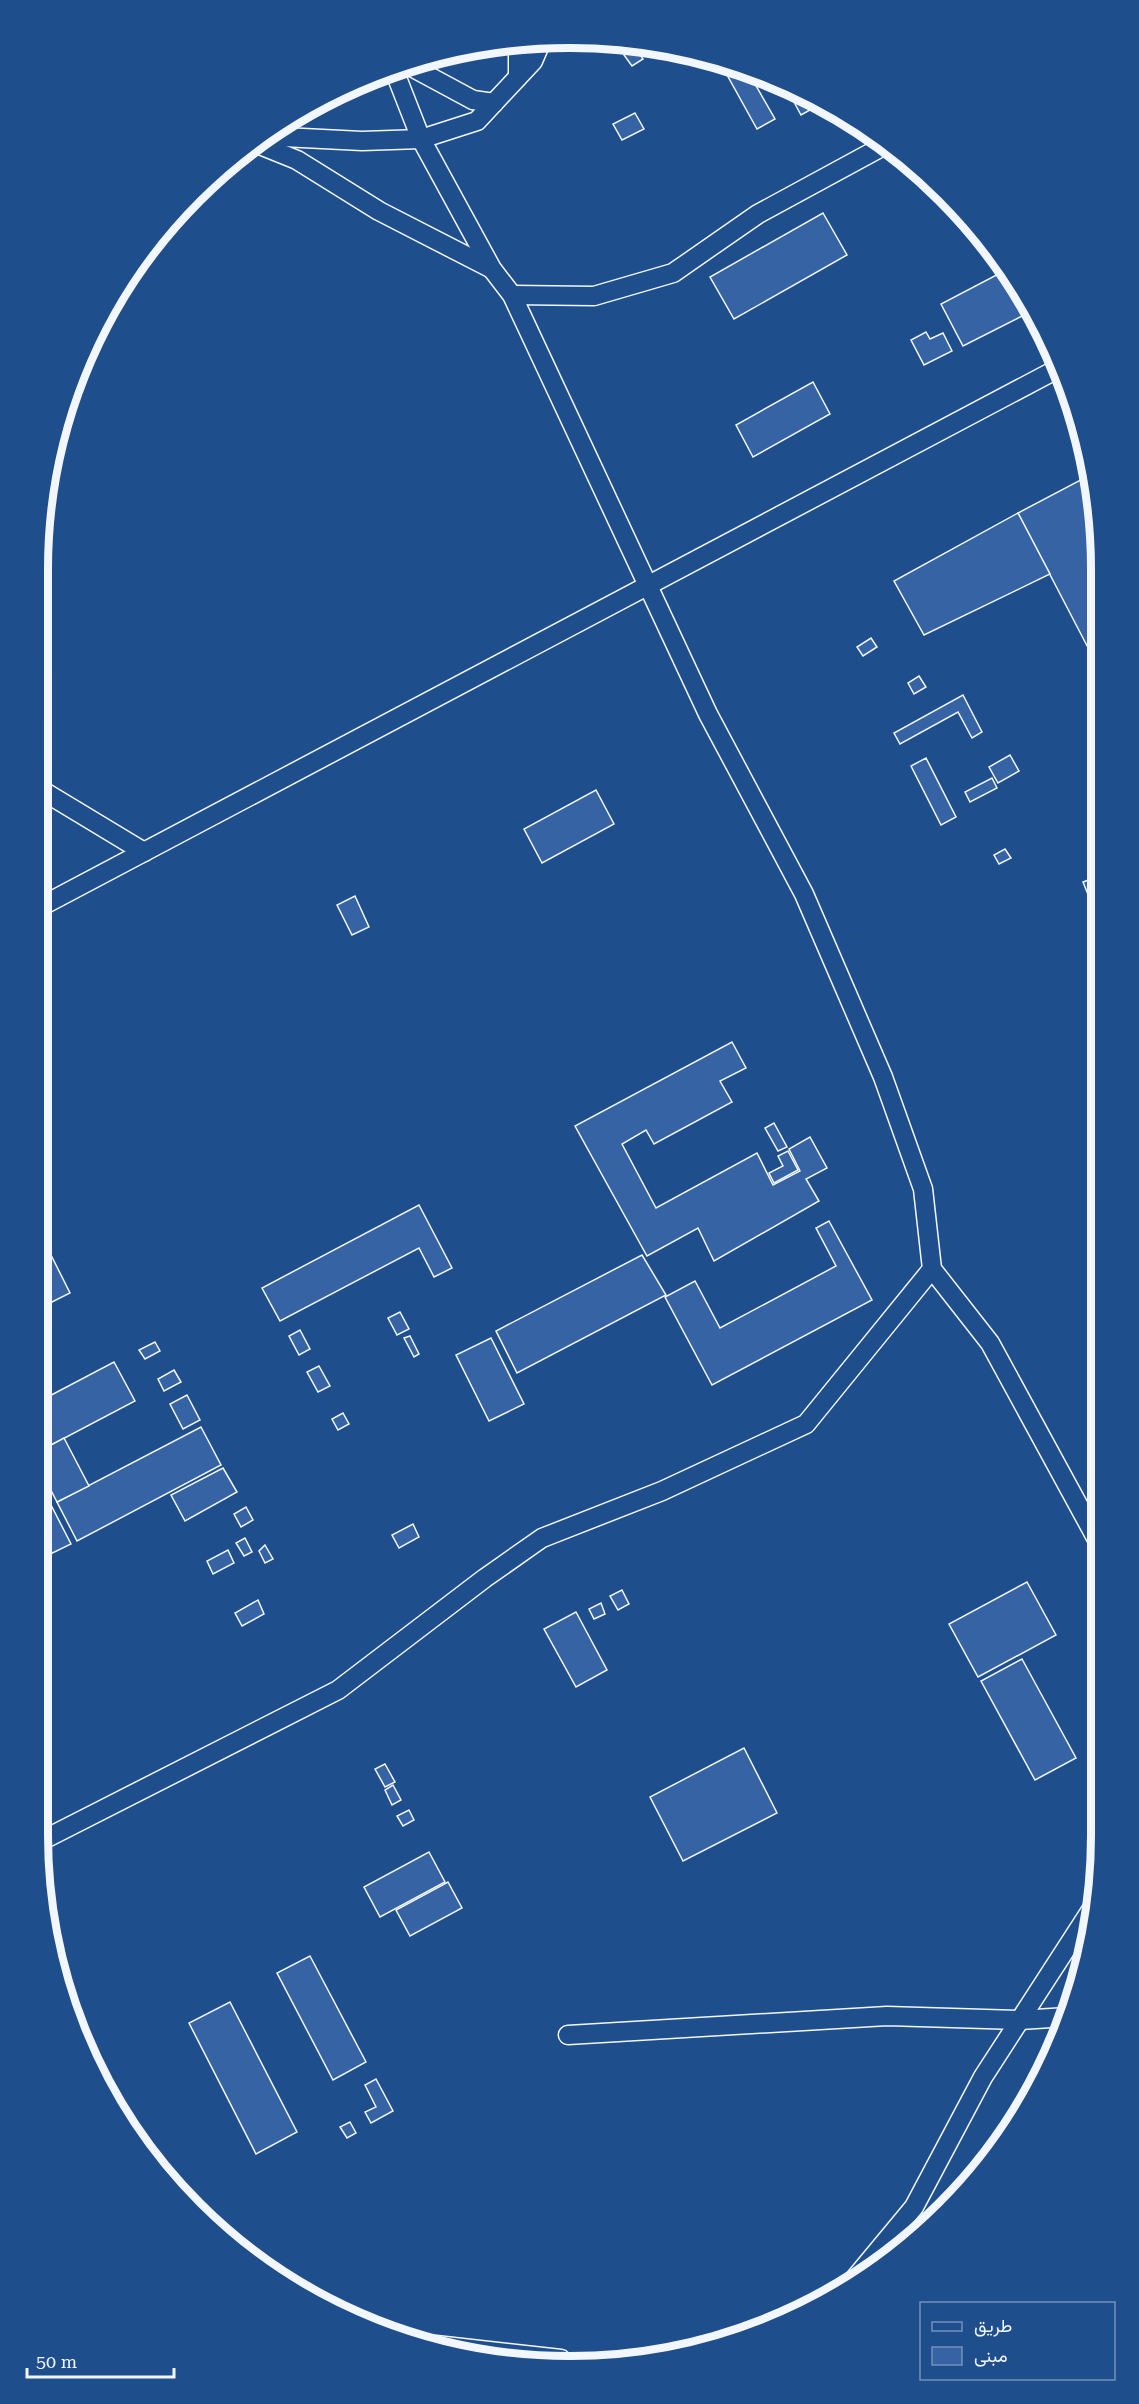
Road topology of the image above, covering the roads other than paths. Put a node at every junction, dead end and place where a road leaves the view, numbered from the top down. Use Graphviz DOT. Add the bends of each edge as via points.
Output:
graph roads {
  1 [pos="538,49"];
  2 [pos="518,50"];
  3 [pos="419,71"];
  4 [pos="518,77"];
  5 [pos="397,78"];
  6 [pos="494,103"];
  7 [pos="279,137"];
  8 [pos="421,139"];
  9 [pos="265,147"];
  10 [pos="877,149"];
  11 [pos="492,269"];
  12 [pos="512,295"];
  13 [pos="1052,373"];
  14 [pos="649,586"];
  15 [pos="48,794"];
  16 [pos="144,852"];
  17 [pos="48,903"];
  18 [pos="932,1269"];
  19 [pos="1091,1527"];
  20 [pos="48,1837"];
  21 [pos="1084,1922"];
  22 [pos="1057,2018"];
  23 [pos="1020,2020"];
  24 [pos="567,2035"];
  25 [pos="870,2260"];
  1 -- 4 [label="street"];
  2 -- 4 [label="street"];
  3 -- 6 [label="street" via="473,100"];
  4 -- 6 [label="street"];
  5 -- 8 [label="street"];
  6 -- 8 [label="street" via="477,121"];
  7 -- 8 [label="street"];
  8 -- 11 [label="street"];
  9 -- 11 [label="street" via="297,160 379,211"];
  10 -- 12 [label="street" via="758,214 673,273 594,296"];
  11 -- 12 [label="street"];
  12 -- 14 [label="street"];
  13 -- 14 [label="street"];
  14 -- 16 [label="street"];
  14 -- 18 [label="street" via="708,714 804,894 883,1077 923,1189"];
  15 -- 16 [label="street"];
  16 -- 17 [label="street"];
  18 -- 19 [label="street" via="990,1343"];
  18 -- 20 [label="street" via="806,1424 662,1491 542,1538 338,1690"];
  21 -- 23 [label="street"];
  22 -- 23 [label="street"];
  23 -- 24 [label="street" via="887,2016"];
  23 -- 25 [label="street" via="983,2077 914,2207"];
}
